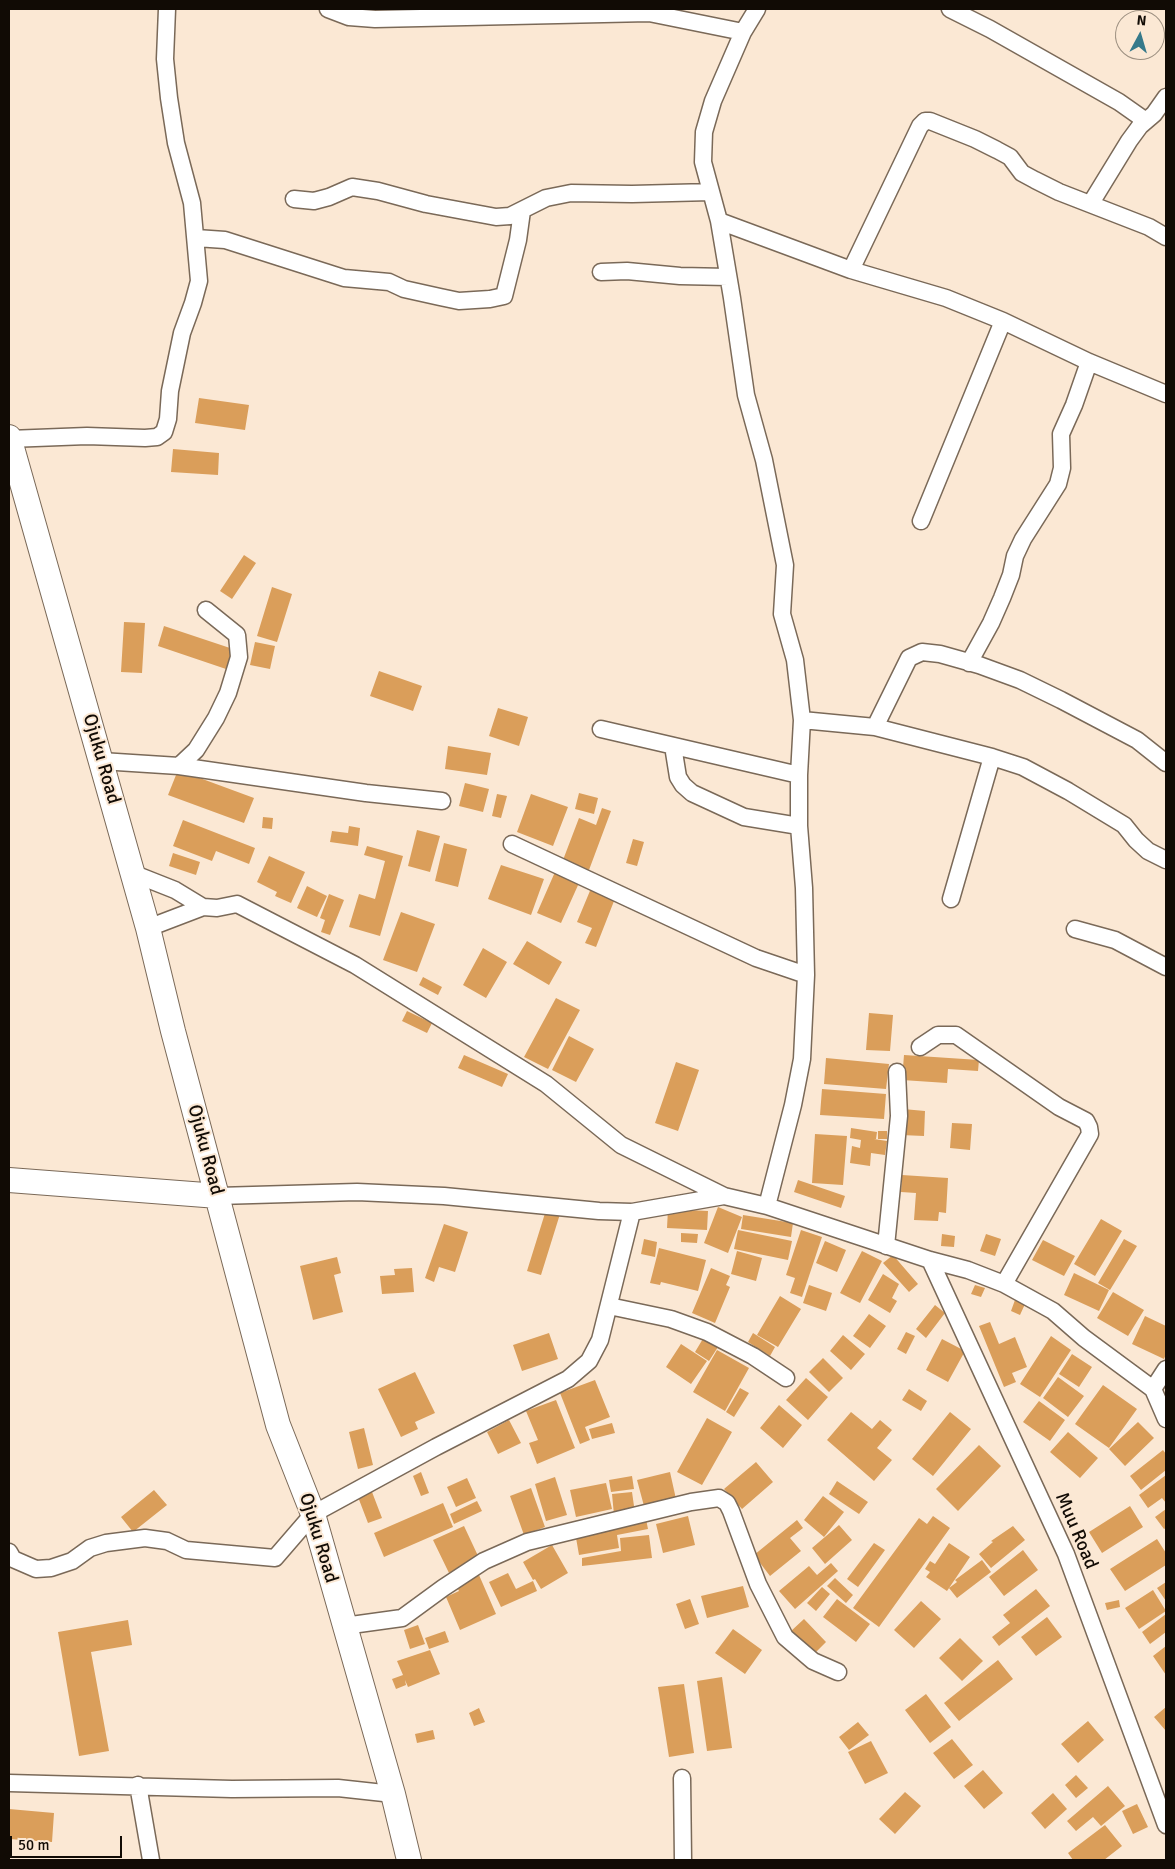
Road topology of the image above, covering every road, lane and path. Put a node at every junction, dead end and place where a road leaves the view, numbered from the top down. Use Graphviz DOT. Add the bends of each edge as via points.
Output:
graph roads {
  1 [pos="167,9"];
  2 [pos="328,9"];
  3 [pos="757,9"];
  4 [pos="950,9"];
  5 [pos="649,11"];
  6 [pos="743,32"];
  7 [pos="1166,97"];
  8 [pos="1146,121"];
  9 [pos="711,192"];
  10 [pos="294,199"];
  11 [pos="1091,203"];
  12 [pos="522,211"];
  13 [pos="719,221"];
  14 [pos="1166,237"];
  15 [pos="196,238"];
  16 [pos="851,270"];
  17 [pos="601,272"];
  18 [pos="728,277"];
  19 [pos="1004,321"];
  20 [pos="1089,362"];
  21 [pos="1166,394"];
  22 [pos="9,438"];
  23 [pos="921,521"];
  24 [pos="206,610"];
  25 [pos="969,663"];
  26 [pos="802,720"];
  27 [pos="875,727"];
  28 [pos="601,729"];
  29 [pos="673,746"];
  30 [pos="992,757"];
  31 [pos="102,761"];
  32 [pos="1166,764"];
  33 [pos="179,766"];
  34 [pos="799,775"];
  35 [pos="442,801"];
  36 [pos="799,826"];
  37 [pos="512,844"];
  38 [pos="1166,860"];
  39 [pos="132,873"];
  40 [pos="951,899"];
  41 [pos="203,907"];
  42 [pos="148,928"];
  43 [pos="1075,929"];
  44 [pos="1166,967"];
  45 [pos="806,975"];
  46 [pos="920,1046"];
  47 [pos="896,1072"];
  48 [pos="9,1180"];
  49 [pos="218,1196"];
  50 [pos="724,1196"];
  51 [pos="767,1206"];
  52 [pos="632,1212"];
  53 [pos="886,1246"];
  54 [pos="930,1260"];
  55 [pos="1004,1284"];
  56 [pos="609,1306"];
  57 [pos="1166,1369"];
  58 [pos="786,1378"];
  59 [pos="1153,1389"];
  60 [pos="1166,1419"];
  61 [pos="313,1514"];
  62 [pos="9,1552"];
  63 [pos="344,1626"];
  64 [pos="838,1672"];
  65 [pos="682,1778"];
  66 [pos="9,1783"];
  67 [pos="138,1785"];
  68 [pos="392,1794"];
  69 [pos="1166,1825"];
  70 [pos="151,1860"];
  71 [pos="409,1860"];
  72 [pos="683,1860"];
  1 -- 15 [label="street" via="165,59 169,98 176,143 192,203"];
  2 -- 5 [label="street" via="375,19"];
  3 -- 6 [label="street"];
  4 -- 8 [label="street" via="1119,102"];
  5 -- 6 [label="street"];
  6 -- 9 [label="street" via="713,101 704,132 703,162"];
  7 -- 8 [label="street"];
  8 -- 11 [label="street" via="1123,150"];
  9 -- 12 [label="street" via="571,192 546,198"];
  9 -- 13 [label="street"];
  10 -- 12 [label="street" via="314,201 329,198 352,187 496,217"];
  11 -- 14 [label="street"];
  11 -- 16 [label="street" via="1022,173 1010,157 975,139 926,121 920,126"];
  12 -- 15 [label="street" via="504,296 490,299 459,301 440,298 389,282 344,278 225,240"];
  13 -- 16 [label="street"];
  13 -- 18 [label="street"];
  15 -- 22 [label="street" via="199,281 182,333 164,432 145,438"];
  16 -- 19 [label="street" via="946,298"];
  17 -- 18 [label="street"];
  18 -- 26 [label="street" via="746,395 764,460 785,566 782,614 795,660"];
  19 -- 20 [label="street"];
  19 -- 23 [label="street"];
  20 -- 21 [label="street"];
  20 -- 25 [label="street" via="1061,434 1062,468 1058,484 1022,539 1002,598"];
  22 -- 31 [label="main road, Ojuku Road"];
  24 -- 33 [label="street" via="237,635 239,657 216,718 196,750"];
  25 -- 27 [label="street" via="922,652 909,658"];
  25 -- 32 [label="street" via="1020,680 1071,705 1137,740"];
  26 -- 27 [label="street"];
  26 -- 34 [label="street"];
  27 -- 30 [label="street"];
  28 -- 29 [label="street"];
  29 -- 34 [label="street"];
  29 -- 36 [label="street" via="678,778 692,793 744,817"];
  30 -- 38 [label="street" via="1023,767 1068,791 1124,825 1148,851"];
  30 -- 40 [label="street"];
  31 -- 33 [label="street"];
  31 -- 39 [label="main road, Ojuku Road"];
  33 -- 35 [label="street"];
  34 -- 36 [label="street"];
  36 -- 45 [label="street"];
  37 -- 45 [label="street" via="756,958"];
  39 -- 41 [label="street" via="175,890"];
  39 -- 42 [label="main road, Ojuku Road"];
  41 -- 42 [label="street"];
  41 -- 50 [label="street" via="237,904 355,965 546,1084 621,1145"];
  42 -- 49 [label="main road, Ojuku Road"];
  43 -- 44 [label="street" via="1115,940"];
  45 -- 51 [label="street" via="802,1059"];
  46 -- 55 [label="street" via="938,1035 956,1035 1059,1107 1086,1121 1089,1128 1090,1134"];
  47 -- 53 [label="street" via="899,1116"];
  48 -- 49 [label="main road"];
  49 -- 52 [label="street" via="366,1192"];
  49 -- 61 [label="main road, Ojuku Road" via="278,1425"];
  50 -- 51 [label="street"];
  50 -- 52 [label="street"];
  51 -- 53 [label="street"];
  52 -- 56 [label="street"];
  53 -- 54 [label="street"];
  54 -- 55 [label="street"];
  54 -- 69 [label="street, Muu Road" via="1066,1554"];
  55 -- 59 [label="street" via="1053,1311"];
  56 -- 58 [label="street" via="671,1319 707,1332"];
  56 -- 61 [label="street" via="600,1340 588,1361 568,1380"];
  57 -- 59 [label="street"];
  59 -- 60 [label="street"];
  61 -- 62 [label="street" via="275,1558 186,1550 146,1538 90,1548 72,1561 51,1568 36,1569 12,1559"];
  61 -- 63 [label="main road, Ojuku Road"];
  63 -- 64 [label="street" via="402,1618 484,1561 526,1542 719,1498 727,1502 758,1584 785,1637 813,1661"];
  63 -- 68 [label="main road, Ojuku Road"];
  65 -- 72 [label="street"];
  66 -- 67 [label="street"];
  67 -- 68 [label="street" via="232,1789 338,1788"];
  67 -- 70 [label="street"];
  68 -- 71 [label="main road, Ojuku Road"];
}
